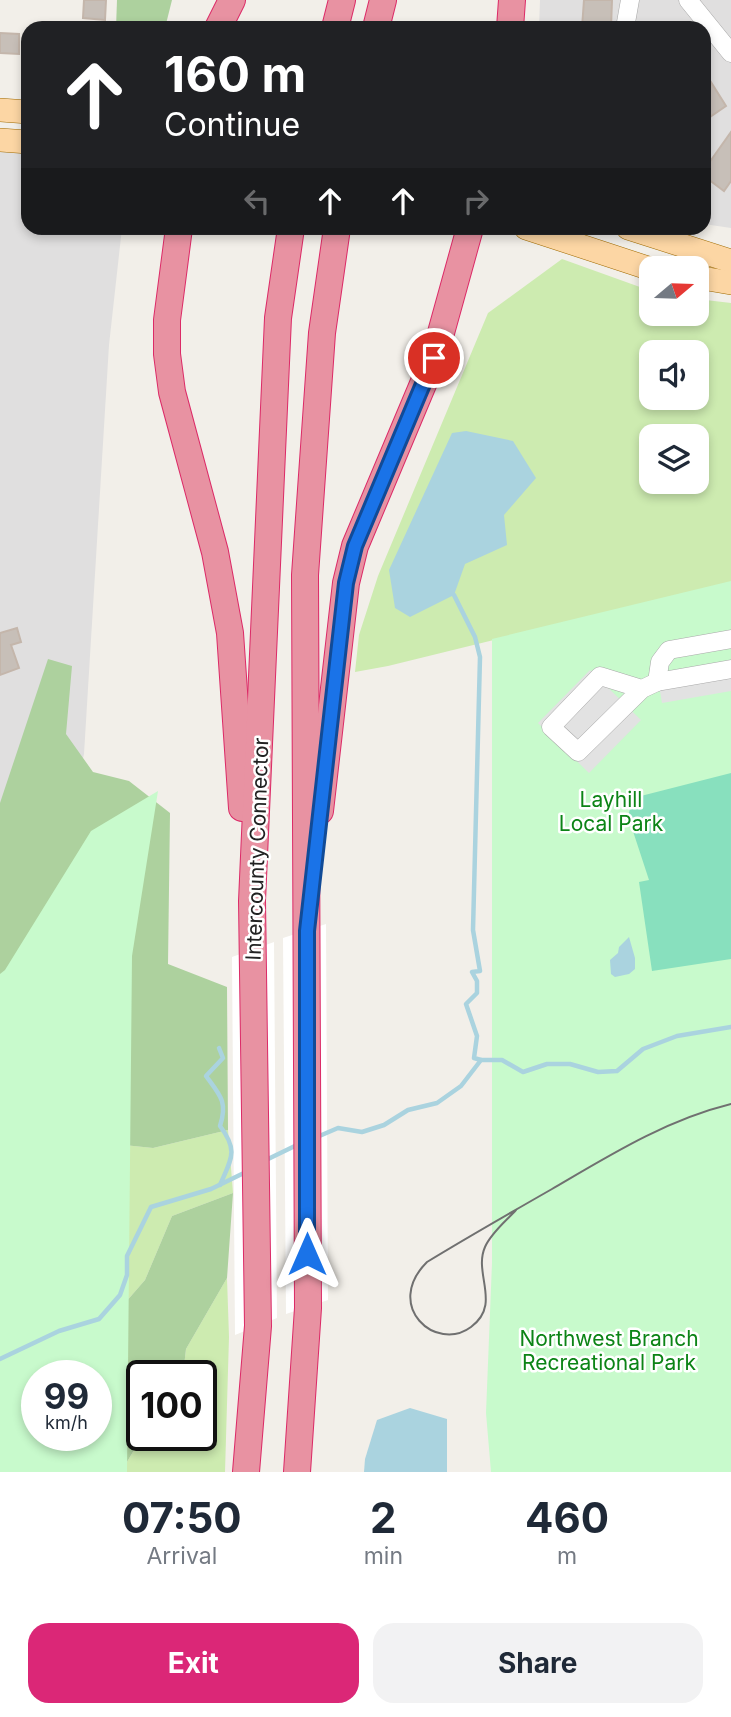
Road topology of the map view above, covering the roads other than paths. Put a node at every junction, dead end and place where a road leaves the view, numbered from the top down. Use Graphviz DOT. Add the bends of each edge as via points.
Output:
graph roads {
  1 [pos="233,0"];
  2 [pos="342,0"];
  3 [pos="383,0"];
  4 [pos="512,0"];
  5 [pos="630,0"];
  6 [pos="690,1"];
  7 [pos="222,21"];
  8 [pos="337,21"];
  9 [pos="378,21"];
  10 [pos="510,21"];
  11 [pos="626,21"];
  12 [pos="706,21"];
  13 [pos="711,28"];
  14 [pos="731,53"];
  15 [pos="0,110"];
  16 [pos="21,112"];
  17 [pos="0,140"];
  18 [pos="21,142"];
  19 [pos="176,235"];
  20 [pos="290,235"];
  21 [pos="336,235"];
  22 [pos="468,235"];
  23 [pos="547,235"];
  24 [pos="650,235"];
  25 [pos="731,261"];
  26 [pos="639,265"];
  27 [pos="709,279"];
  28 [pos="731,283"];
  29 [pos="731,639"];
  30 [pos="731,669"];
  31 [pos="650,686"];
  32 [pos="252,901"];
  33 [pos="307,931"];
  34 [pos="246,1472"];
  35 [pos="297,1472"];
  1 -- 7 [label="highway"];
  2 -- 8 [label="highway"];
  3 -- 9 [label="highway"];
  4 -- 10 [label="highway"];
  5 -- 11 [label="street"];
  6 -- 12 [label="street"];
  13 -- 14 [label="street"];
  15 -- 16 [label="main road"];
  17 -- 18 [label="main road"];
  19 -- 32 [label="highway" via="167,354 230,633"];
  20 -- 32 [label="highway, Intercounty Connector" via="278,318"];
  21 -- 33 [label="highway" via="323,333 305,575"];
  22 -- 33 [label="highway" via="434,358 355,546 346,583"];
  23 -- 26 [label="main road"];
  24 -- 25 [label="main road"];
  27 -- 28 [label="main road"];
  29 -- 31 [label="street" via="669,650"];
  30 -- 31 [label="street"];
  31 -- 31 [label="street" via="578,752 551,727 600,677"];
  32 -- 34 [label="highway, Intercounty Connector" via="258,1326"];
  33 -- 35 [label="highway" via="308,1308"];
}
